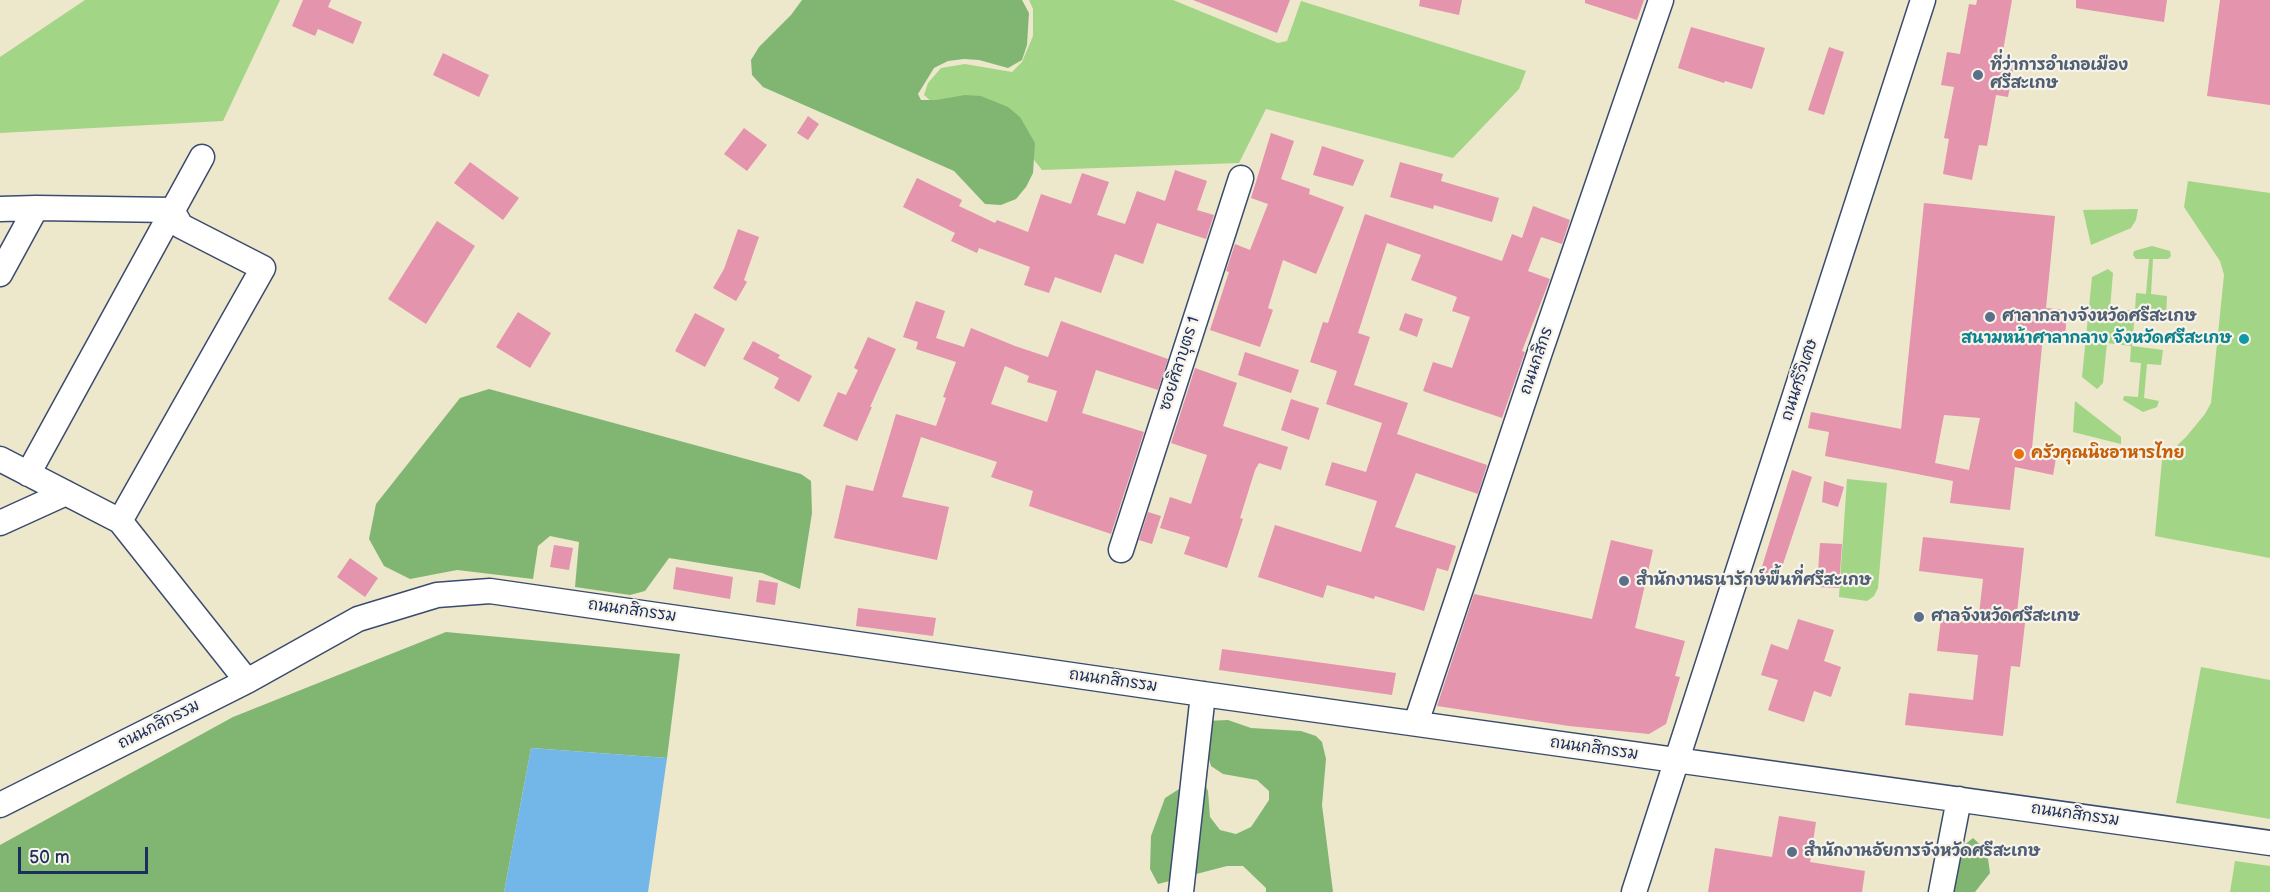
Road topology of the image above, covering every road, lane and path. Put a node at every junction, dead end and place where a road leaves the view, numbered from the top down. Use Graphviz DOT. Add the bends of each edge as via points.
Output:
graph roads {
  1 [pos="1661,0"];
  2 [pos="1923,0"];
  3 [pos="202,157"];
  4 [pos="1241,177"];
  5 [pos="36,208"];
  6 [pos="0,209"];
  7 [pos="172,210"];
  8 [pos="0,274"];
  9 [pos="0,459"];
  10 [pos="28,474"];
  11 [pos="66,493"];
  12 [pos="120,521"];
  13 [pos="0,523"];
  14 [pos="1121,550"];
  15 [pos="247,681"];
  16 [pos="1203,694"];
  17 [pos="1416,723"];
  18 [pos="1677,761"];
  19 [pos="1959,799"];
  20 [pos="0,805"];
  21 [pos="2270,843"];
  22 [pos="1181,892"];
  23 [pos="1634,892"];
  24 [pos="1941,892"];
  1 -- 17 [label="street, ถนนกสิกร"];
  2 -- 18 [label="street, ถนนศรีวิเศษ"];
  3 -- 7 [label="street"];
  4 -- 14 [label="street, ซอยศิลาบุตร 1"];
  5 -- 6 [label="street"];
  5 -- 7 [label="street"];
  5 -- 8 [label="street"];
  7 -- 10 [label="street"];
  7 -- 12 [label="street" via="181,226 263,267"];
  9 -- 10 [label="street"];
  10 -- 11 [label="street"];
  11 -- 12 [label="street"];
  11 -- 13 [label="street"];
  12 -- 15 [label="street"];
  15 -- 16 [label="street, ถนนกสิกรรม" via="358,619 437,595 490,591"];
  15 -- 20 [label="street, ถนนกสิกรรม"];
  16 -- 17 [label="street, ถนนกสิกรรม"];
  16 -- 22 [label="street"];
  17 -- 18 [label="street, ถนนกสิกรรม"];
  18 -- 19 [label="street, ถนนกสิกรรม"];
  18 -- 23 [label="street, ถนนศรีวิเศษ"];
  19 -- 21 [label="street, ถนนกสิกรรม"];
  19 -- 24 [label="street"];
}
